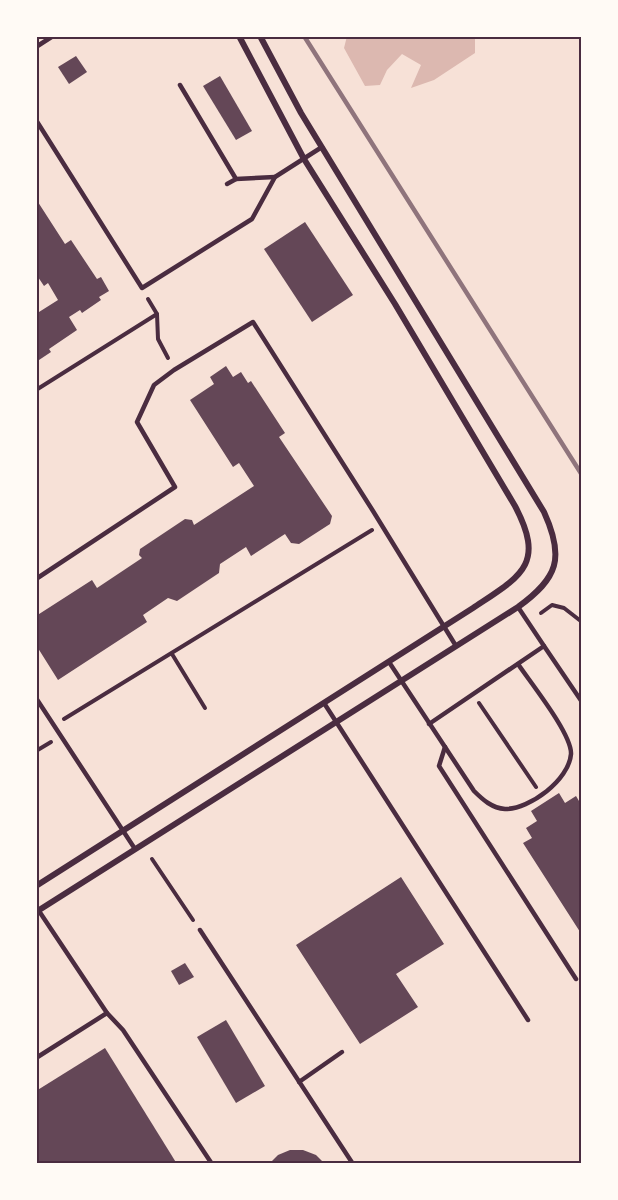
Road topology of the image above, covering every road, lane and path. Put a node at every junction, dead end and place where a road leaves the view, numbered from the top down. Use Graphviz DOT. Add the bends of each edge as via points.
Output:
graph roads {
  1 [pos="53,36"];
  2 [pos="239,36"];
  3 [pos="260,36"];
  4 [pos="36,47"];
  5 [pos="180,85"];
  6 [pos="36,120"];
  7 [pos="322,147"];
  8 [pos="304,159"];
  9 [pos="275,177"];
  10 [pos="236,179"];
  11 [pos="227,184"];
  12 [pos="142,288"];
  13 [pos="157,314"];
  14 [pos="174,370"];
  15 [pos="36,390"];
  16 [pos="381,525"];
  17 [pos="36,579"];
  18 [pos="518,607"];
  19 [pos="541,613"];
  20 [pos="582,622"];
  21 [pos="444,628"];
  22 [pos="456,646"];
  23 [pos="544,646"];
  24 [pos="172,654"];
  25 [pos="389,662"];
  26 [pos="518,663"];
  27 [pos="401,681"];
  28 [pos="473,694"];
  29 [pos="36,698"];
  30 [pos="582,702"];
  31 [pos="324,704"];
  32 [pos="205,708"];
  33 [pos="336,723"];
  34 [pos="429,724"];
  35 [pos="53,726"];
  36 [pos="445,747"];
  37 [pos="528,777"];
  38 [pos="123,831"];
  39 [pos="135,849"];
  40 [pos="152,859"];
  41 [pos="36,886"];
  42 [pos="37,911"];
  43 [pos="200,930"];
  44 [pos="576,979"];
  45 [pos="107,1013"];
  46 [pos="528,1020"];
  47 [pos="342,1052"];
  48 [pos="36,1058"];
  49 [pos="299,1082"];
  50 [pos="212,1164"];
  51 [pos="353,1164"];
  1 -- 4 [label="lane"];
  2 -- 8 [label="street"];
  3 -- 7 [label="street"];
  5 -- 10 [label="lane"];
  6 -- 12 [label="lane"];
  7 -- 8 [label="lane"];
  7 -- 18 [label="street" via="553,532 555,567 547,584"];
  8 -- 9 [label="lane"];
  8 -- 21 [label="street" via="525,525 530,549 521,573"];
  9 -- 10 [label="lane"];
  9 -- 12 [label="lane" via="252,219"];
  10 -- 11 [label="lane"];
  12 -- 13 [label="path"];
  13 -- 14 [label="path" via="158,339"];
  13 -- 15 [label="path"];
  14 -- 16 [label="lane" via="253,322"];
  14 -- 17 [label="lane" via="154,385 137,422 176,487"];
  16 -- 21 [label="lane"];
  16 -- 24 [label="path"];
  18 -- 22 [label="street"];
  18 -- 23 [label="lane"];
  19 -- 20 [label="path" via="552,605 564,608"];
  21 -- 22 [label="lane"];
  21 -- 25 [label="street"];
  22 -- 27 [label="street"];
  23 -- 26 [label="lane"];
  23 -- 30 [label="lane"];
  24 -- 32 [label="path"];
  24 -- 35 [label="path"];
  25 -- 27 [label="lane"];
  25 -- 31 [label="street"];
  26 -- 28 [label="lane"];
  26 -- 36 [label="lane" via="564,733 571,753 566,772 525,804 505,809 488,804 474,791"];
  27 -- 33 [label="street"];
  27 -- 34 [label="lane"];
  28 -- 34 [label="lane"];
  28 -- 37 [label="path"];
  29 -- 35 [label="lane"];
  31 -- 33 [label="lane"];
  31 -- 38 [label="street"];
  33 -- 39 [label="street"];
  33 -- 46 [label="lane"];
  34 -- 36 [label="lane"];
  35 -- 38 [label="lane"];
  36 -- 44 [label="lane" via="439,766"];
  38 -- 39 [label="lane"];
  38 -- 41 [label="street"];
  39 -- 42 [label="street"];
  40 -- 43 [label="path"];
  42 -- 45 [label="lane"];
  43 -- 49 [label="lane"];
  45 -- 48 [label="lane"];
  45 -- 50 [label="lane" via="123,1030"];
  47 -- 49 [label="lane"];
  49 -- 51 [label="lane"];
}
